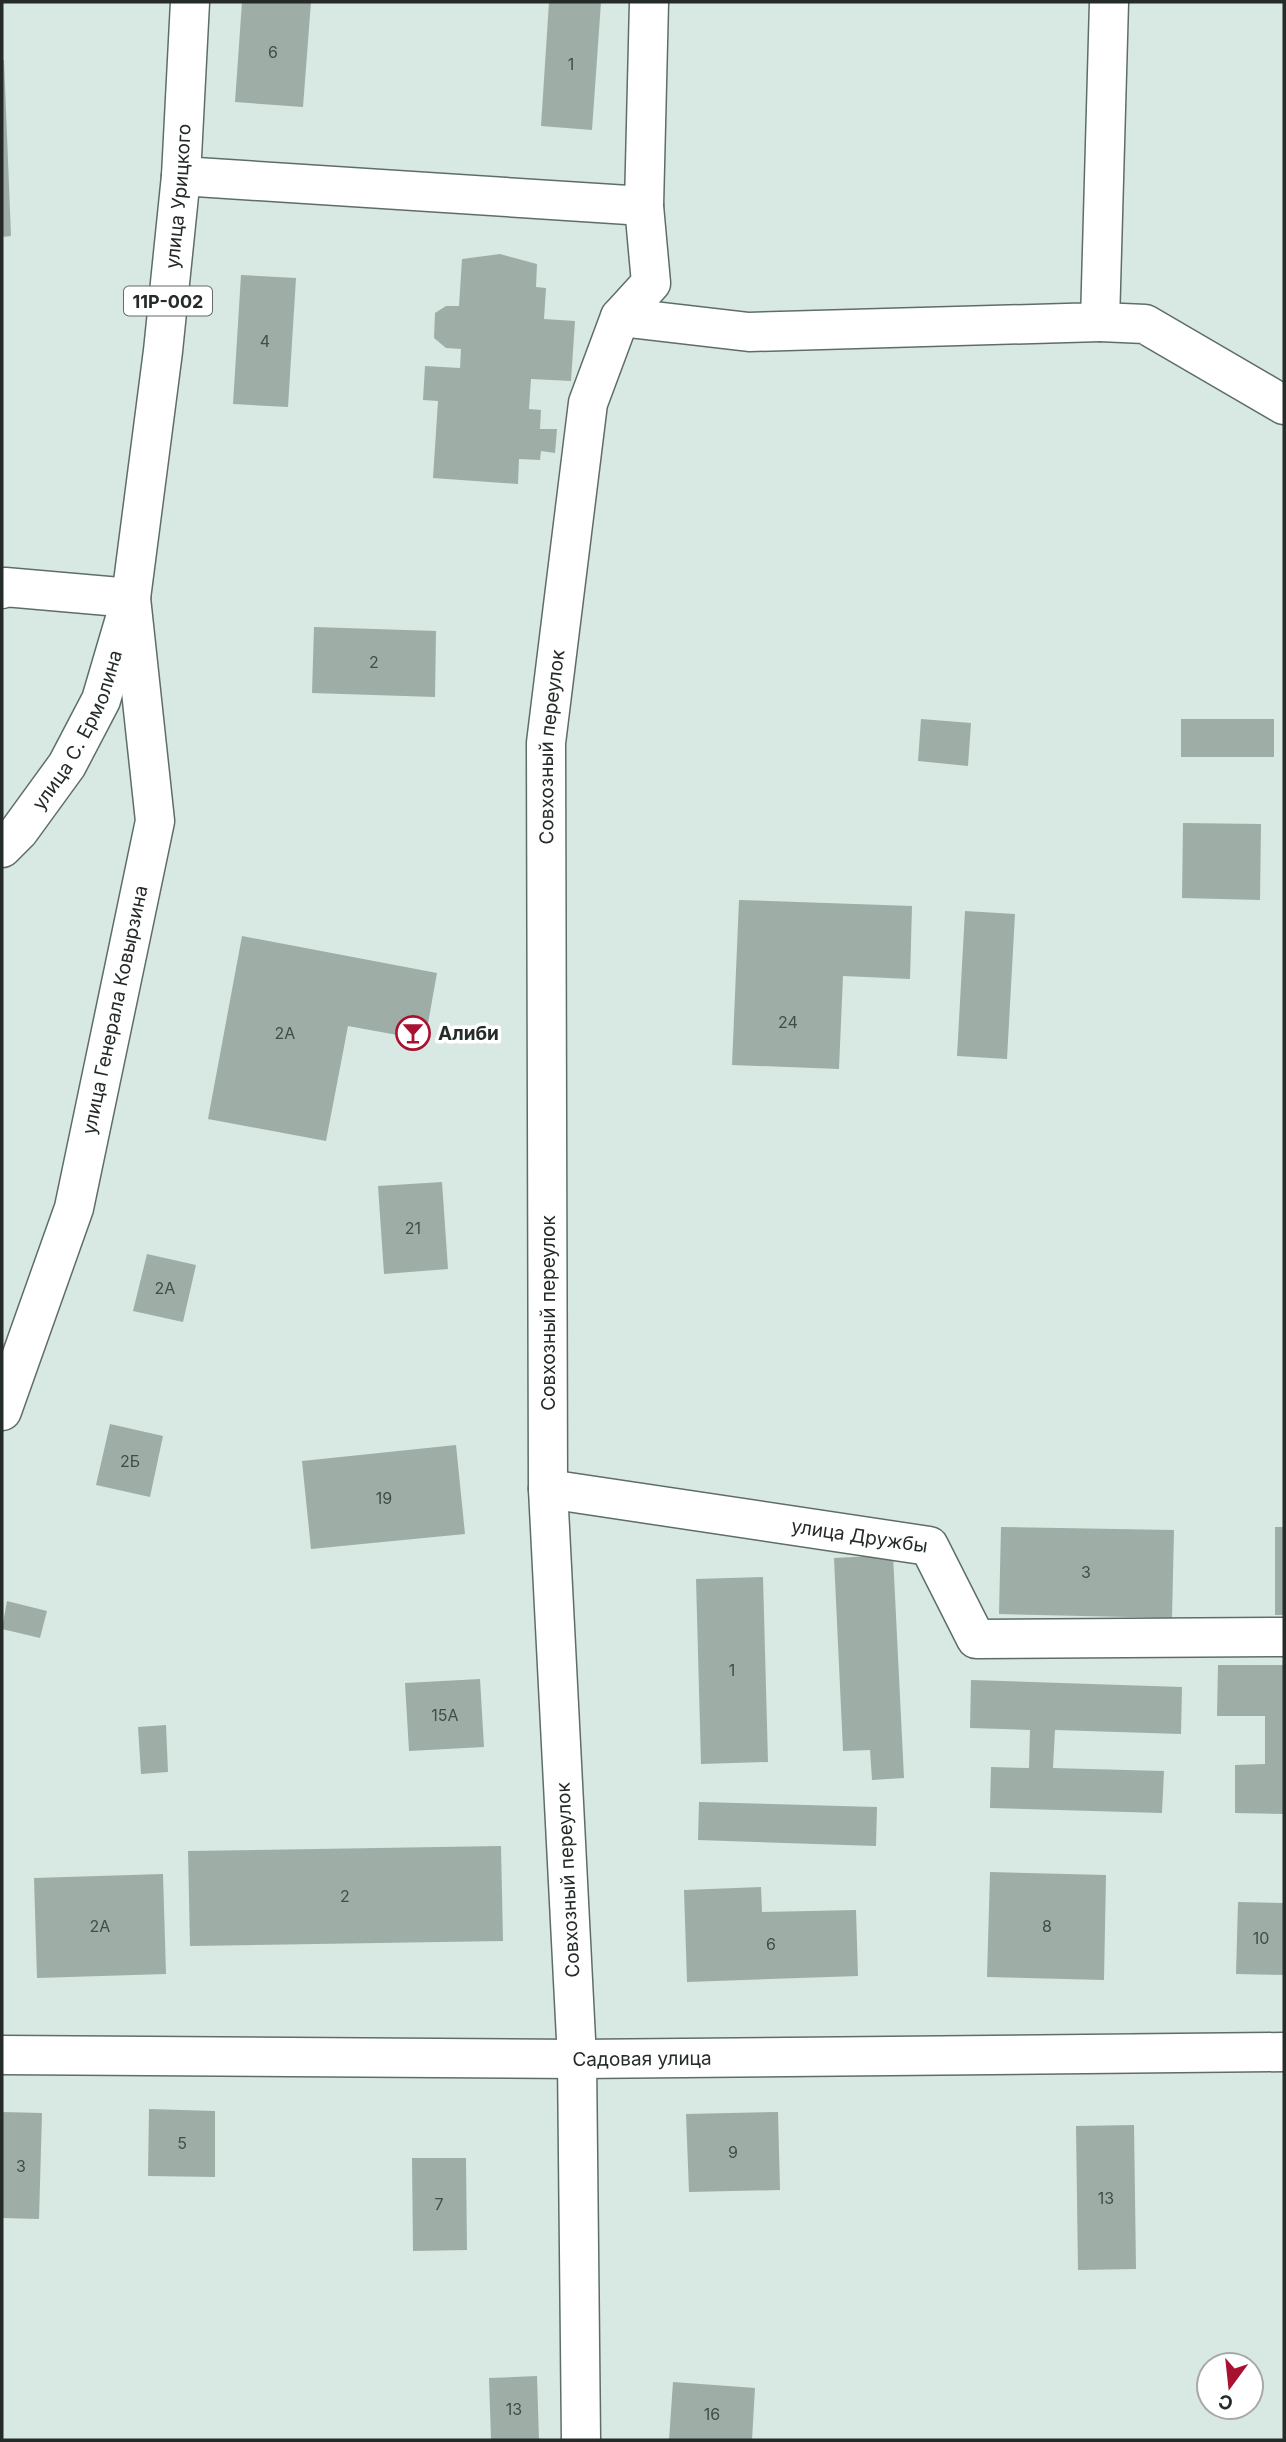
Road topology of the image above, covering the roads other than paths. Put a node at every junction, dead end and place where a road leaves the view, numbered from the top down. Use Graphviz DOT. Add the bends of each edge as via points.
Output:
graph roads {
  1 [pos="190,2"];
  2 [pos="649,2"];
  3 [pos="1109,2"];
  4 [pos="181,176"];
  5 [pos="644,206"];
  6 [pos="620,317"];
  7 [pos="1100,322"];
  8 [pos="1284,405"];
  9 [pos="2,589"];
  10 [pos="131,598"];
  11 [pos="2,848"];
  12 [pos="2,1411"];
  13 [pos="548,1489"];
  14 [pos="1284,1637"];
  15 [pos="1284,2052"];
  16 [pos="2,2054"];
  17 [pos="577,2059"];
  18 [pos="580,2440"];
  1 -- 4 [label="street, улица Урицкого / 11Р-002"];
  2 -- 5 [label="street, Совхозный переулок"];
  3 -- 7 [label="street"];
  4 -- 5 [label="street"];
  4 -- 10 [label="street, улица Урицкого / 11Р-002"];
  5 -- 6 [label="street, Совхозный переулок" via="651,282"];
  6 -- 7 [label="street" via="749,332"];
  6 -- 13 [label="street, Совхозный переулок" via="588,403 546,743"];
  7 -- 8 [label="street" via="1145,324"];
  9 -- 10 [label="street"];
  10 -- 11 [label="street, улица С. Ермолина / 11Р-002" via="101,700 68,765"];
  10 -- 12 [label="street, улица Генерала Ковырзина" via="155,821 74,1209"];
  13 -- 14 [label="street, улица Дружбы" via="929,1546 976,1639"];
  13 -- 17 [label="street, Совхозный переулок"];
  15 -- 17 [label="street, Садовая улица"];
  16 -- 17 [label="street, Садовая улица"];
  17 -- 18 [label="street, Совхозный переулок"];
}
